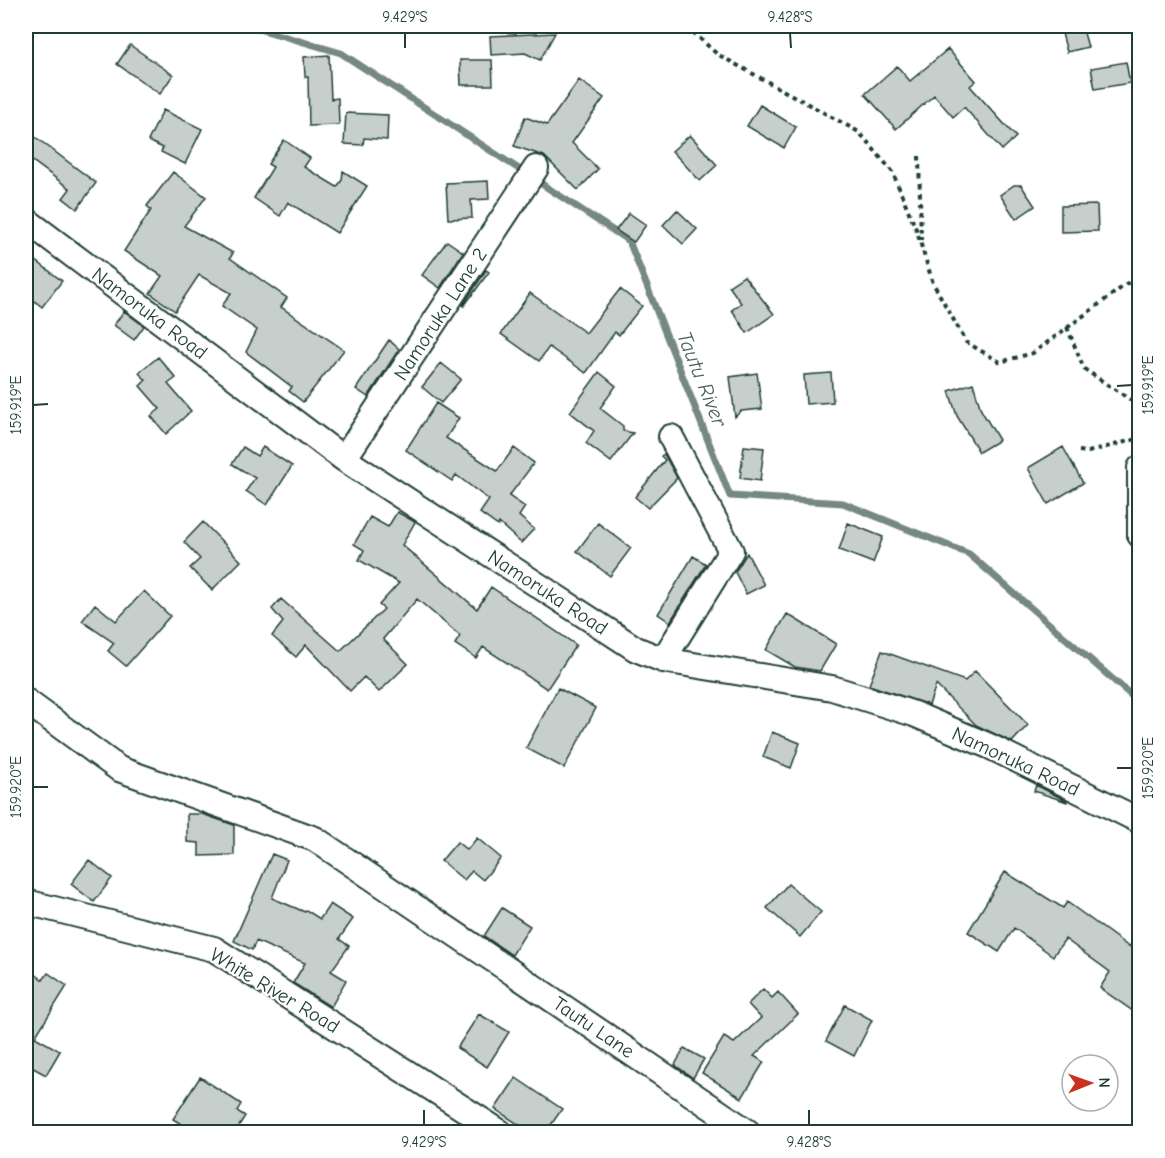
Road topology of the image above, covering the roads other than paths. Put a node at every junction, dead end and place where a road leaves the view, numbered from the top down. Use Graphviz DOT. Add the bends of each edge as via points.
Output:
graph roads {
  1 [pos="536,168"];
  2 [pos="26,220"];
  3 [pos="671,437"];
  4 [pos="345,459"];
  5 [pos="1140,468"];
  6 [pos="1140,535"];
  7 [pos="663,660"];
  8 [pos="26,701"];
  9 [pos="1140,821"];
  10 [pos="26,902"];
  11 [pos="500,1132"];
  12 [pos="748,1132"];
  1 -- 4 [label="street, Namoruka Lane 2"];
  2 -- 4 [label="street, Namoruka Road"];
  3 -- 7 [label="street" via="731,551"];
  4 -- 7 [label="street, Namoruka Road" via="624,642"];
  5 -- 6 [label="street"];
  7 -- 9 [label="street, Namoruka Road" via="832,688 914,714 989,746"];
  8 -- 12 [label="street, Tautu Lane" via="119,769 315,839"];
  10 -- 11 [label="street, White River Road" via="214,950"];
}
